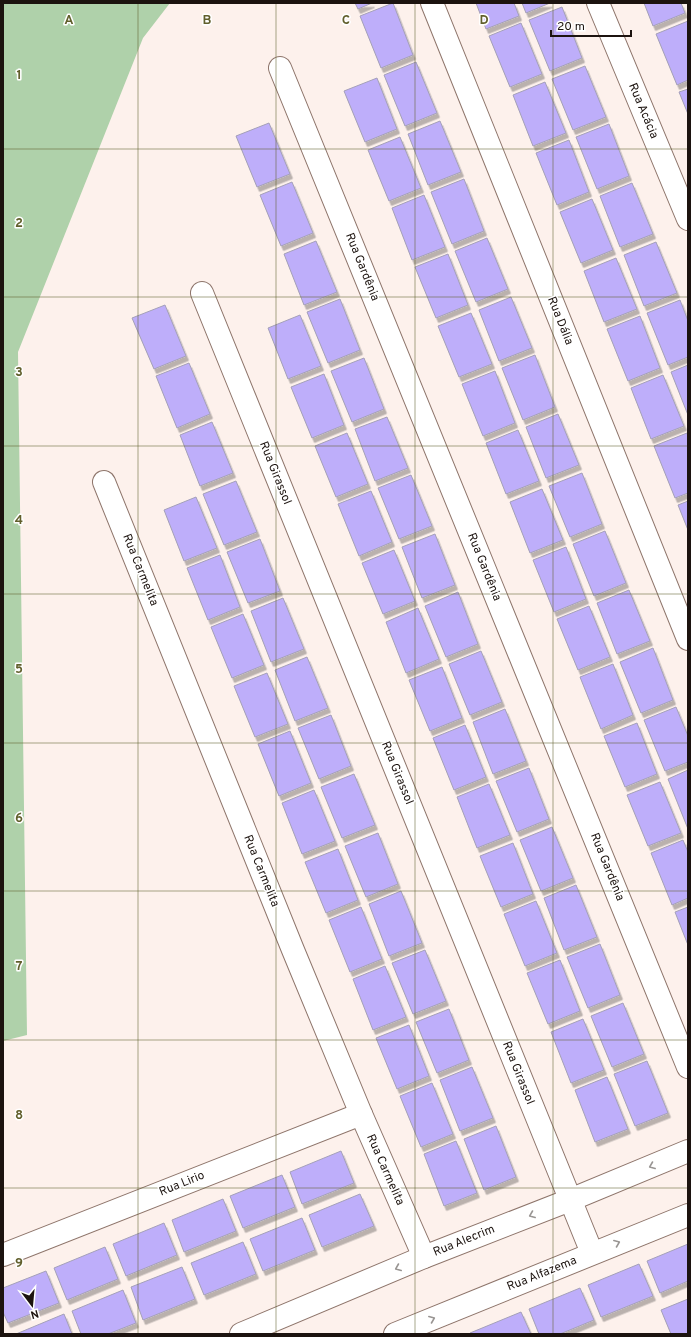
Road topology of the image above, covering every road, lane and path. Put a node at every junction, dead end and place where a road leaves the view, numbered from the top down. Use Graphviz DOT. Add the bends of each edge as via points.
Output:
graph roads {
  1 [pos="432,3"];
  2 [pos="598,3"];
  3 [pos="280,68"];
  4 [pos="688,219"];
  5 [pos="202,293"];
  6 [pos="104,482"];
  7 [pos="688,640"];
  8 [pos="688,1066"];
  9 [pos="361,1114"];
  10 [pos="688,1151"];
  11 [pos="570,1200"];
  12 [pos="688,1214"];
  13 [pos="592,1253"];
  14 [pos="3,1255"];
  15 [pos="424,1257"];
  16 [pos="273,1328"];
  17 [pos="242,1334"];
  18 [pos="396,1334"];
  1 -- 7 [label="street, Rua Dália"];
  2 -- 4 [label="street, Rua Acácia"];
  3 -- 8 [label="street, Rua Gardênia"];
  5 -- 11 [label="street, Rua Girassol"];
  6 -- 9 [label="street, Rua Carmelita"];
  9 -- 14 [label="street, Rua Lirio"];
  9 -- 15 [label="street, Rua Carmelita"];
  10 -- 11 [label="street, Rua Alecrim, one-way"];
  11 -- 13 [label="street, Rua Girassol"];
  11 -- 15 [label="street, Rua Alecrim, one-way"];
  13 -- 12 [label="street, Rua Alfazema, one-way"];
  18 -- 13 [label="street, Rua Alfazema, one-way"];
  15 -- 16 [label="street, Rua Alecrim, one-way"];
  16 -- 17 [label="street, Rua Alecrim"];
}
